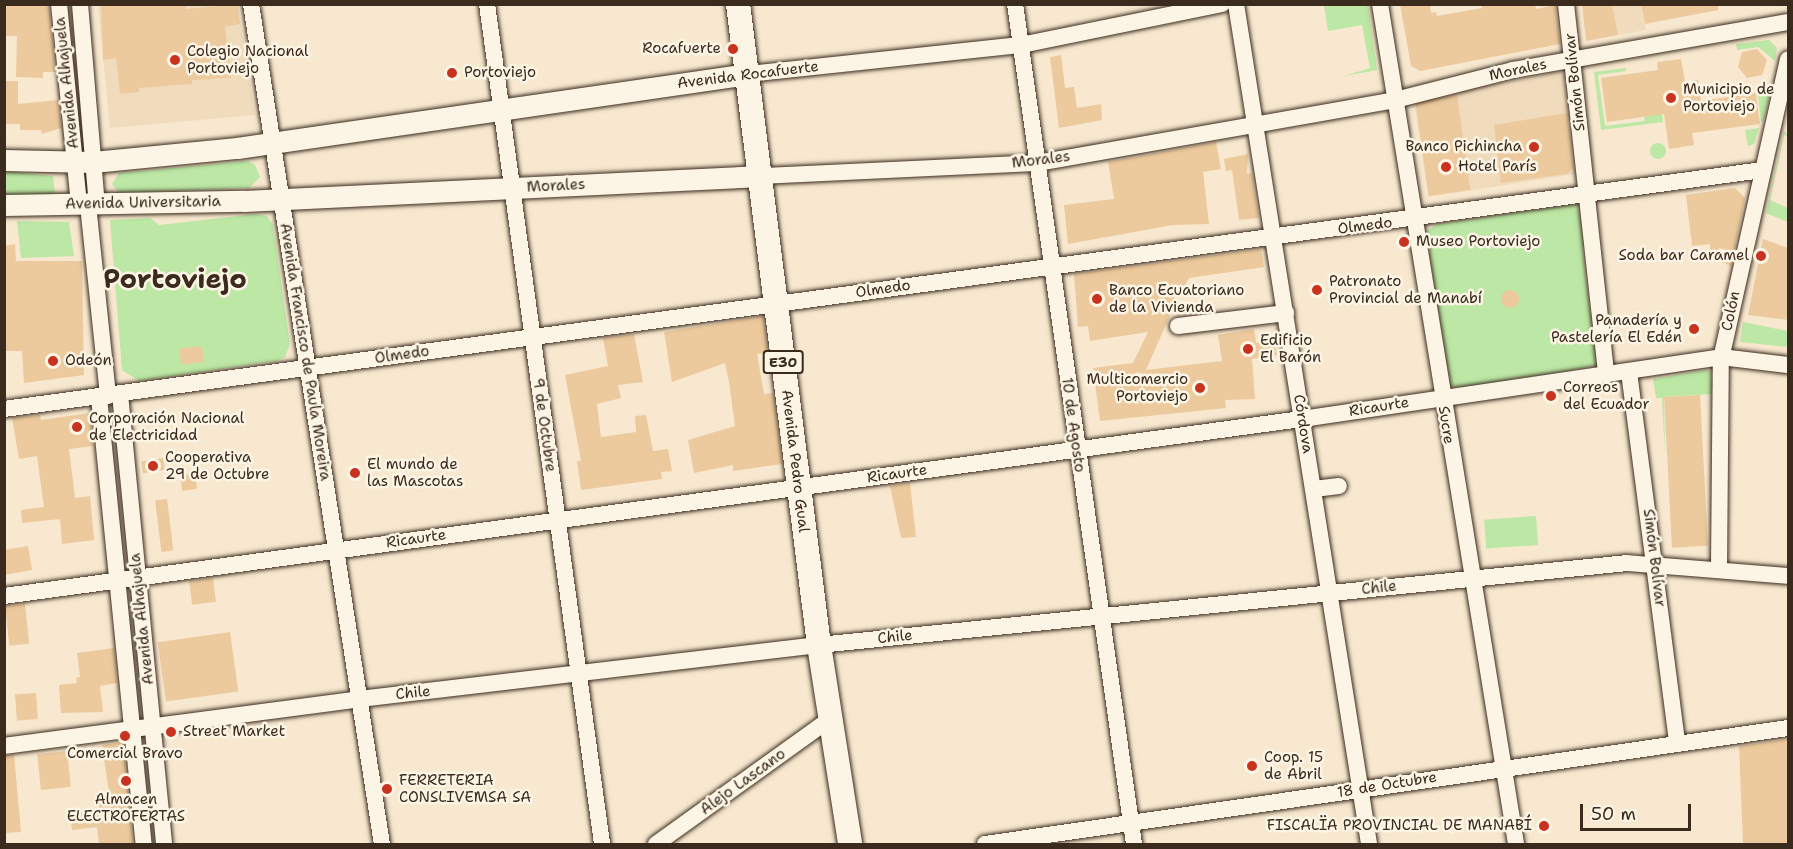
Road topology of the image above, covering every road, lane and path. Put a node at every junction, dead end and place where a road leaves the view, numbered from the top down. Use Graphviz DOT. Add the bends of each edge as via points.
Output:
graph roads {
  1 [pos="59,4"];
  2 [pos="80,4"];
  3 [pos="251,4"];
  4 [pos="487,4"];
  5 [pos="738,4"];
  6 [pos="1015,4"];
  7 [pos="1222,4"];
  8 [pos="1236,4"];
  9 [pos="1380,4"];
  10 [pos="1566,4"];
  11 [pos="1788,22"];
  12 [pos="1021,45"];
  13 [pos="1574,59"];
  14 [pos="1788,59"];
  15 [pos="748,74"];
  16 [pos="1395,100"];
  17 [pos="501,109"];
  18 [pos="1255,123"];
  19 [pos="273,142"];
  20 [pos="4,160"];
  21 [pos="84,162"];
  22 [pos="1038,163"];
  23 [pos="1762,170"];
  24 [pos="762,176"];
  25 [pos="511,188"];
  26 [pos="1585,195"];
  27 [pos="281,199"];
  28 [pos="4,205"];
  29 [pos="88,205"];
  30 [pos="1415,220"];
  31 [pos="1274,238"];
  32 [pos="1051,268"];
  33 [pos="775,304"];
  34 [pos="1286,313"];
  35 [pos="1178,326"];
  36 [pos="532,336"];
  37 [pos="1721,358"];
  38 [pos="1788,365"];
  39 [pos="308,369"];
  40 [pos="1629,372"];
  41 [pos="1606,375"];
  42 [pos="109,396"];
  43 [pos="1442,398"];
  44 [pos="4,409"];
  45 [pos="1302,419"];
  46 [pos="1076,450"];
  47 [pos="1339,486"];
  48 [pos="799,487"];
  49 [pos="1314,489"];
  50 [pos="557,520"];
  51 [pos="336,550"];
  52 [pos="1655,563"];
  53 [pos="1719,569"];
  54 [pos="1788,576"];
  55 [pos="137,578"];
  56 [pos="1472,578"];
  57 [pos="116,580"];
  58 [pos="1329,593"];
  59 [pos="4,596"];
  60 [pos="1101,615"];
  61 [pos="819,645"];
  62 [pos="578,676"];
  63 [pos="359,699"];
  64 [pos="830,719"];
  65 [pos="153,728"];
  66 [pos="1788,729"];
  67 [pos="132,731"];
  68 [pos="1677,744"];
  69 [pos="4,746"];
  70 [pos="1505,767"];
  71 [pos="1360,789"];
  72 [pos="1131,824"];
  73 [pos="144,844"];
  74 [pos="164,844"];
  75 [pos="382,844"];
  76 [pos="603,844"];
  77 [pos="656,844"];
  78 [pos="850,844"];
  79 [pos="985,844"];
  80 [pos="1134,844"];
  81 [pos="1369,844"];
  82 [pos="1516,844"];
  1 -- 21 [label="street, Avenida Alhajuela"];
  2 -- 21 [label="street, Avenida Alhajuela"];
  3 -- 19 [label="street, Avenida Francisco de Paula Moreira"];
  4 -- 17 [label="street, 9 de Octubre"];
  5 -- 15 [label="highway, Avenida Pedro Gual / E30"];
  6 -- 12 [label="street, 10 de Agosto"];
  7 -- 12 [label="street, Avenida Rocafuerte"];
  8 -- 18 [label="street, Córdova"];
  9 -- 16 [label="street, Sucre"];
  10 -- 13 [label="street, Simón Bolívar"];
  11 -- 13 [label="street, Morales"];
  12 -- 15 [label="street, Avenida Rocafuerte"];
  12 -- 22 [label="street, 10 de Agosto"];
  13 -- 16 [label="street, Morales"];
  13 -- 26 [label="street, Simón Bolívar"];
  14 -- 23 [label="street, Colón"];
  15 -- 17 [label="main road, Avenida Rocafuerte"];
  15 -- 24 [label="highway, Avenida Pedro Gual / E30"];
  16 -- 18 [label="street, Morales"];
  16 -- 30 [label="street, Sucre"];
  17 -- 19 [label="main road, Avenida Rocafuerte"];
  17 -- 25 [label="street, 9 de Octubre"];
  18 -- 22 [label="street, Morales"];
  18 -- 31 [label="street, Córdova"];
  19 -- 21 [label="main road"];
  19 -- 27 [label="street, Avenida Francisco de Paula Moreira"];
  20 -- 21 [label="main road"];
  21 -- 29 [label="street"];
  22 -- 24 [label="street, Morales"];
  22 -- 32 [label="street, 10 de Agosto"];
  23 -- 26 [label="street, Olmedo"];
  23 -- 37 [label="street, Colón" via="1763,198"];
  24 -- 25 [label="main road, Morales"];
  24 -- 33 [label="highway, Avenida Pedro Gual / E30"];
  25 -- 27 [label="main road, Morales"];
  25 -- 36 [label="street, 9 de Octubre"];
  26 -- 30 [label="street, Olmedo"];
  26 -- 41 [label="street, Simón Bolívar"];
  27 -- 29 [label="main road, Avenida Universitaria"];
  27 -- 39 [label="street, Avenida Francisco de Paula Moreira"];
  28 -- 29 [label="main road, Avenida Universitaria"];
  29 -- 42 [label="street"];
  30 -- 31 [label="street, Olmedo"];
  30 -- 43 [label="street, Sucre"];
  31 -- 32 [label="street, Olmedo"];
  31 -- 34 [label="street, Córdova"];
  32 -- 33 [label="street, Olmedo"];
  32 -- 46 [label="street, 10 de Agosto"];
  33 -- 36 [label="street, Olmedo"];
  33 -- 48 [label="highway, Avenida Pedro Gual / E30"];
  34 -- 35 [label="street"];
  34 -- 45 [label="street, Córdova"];
  36 -- 39 [label="street, Olmedo"];
  36 -- 50 [label="street, 9 de Octubre"];
  37 -- 38 [label="street, Ricaurte"];
  37 -- 40 [label="street, Ricaurte"];
  37 -- 53 [label="street, Colón"];
  39 -- 42 [label="street, Olmedo"];
  39 -- 51 [label="street, Avenida Francisco de Paula Moreira"];
  40 -- 41 [label="street, Ricaurte"];
  40 -- 52 [label="street, Simón Bolívar"];
  41 -- 43 [label="street, Ricaurte"];
  42 -- 44 [label="street, Olmedo"];
  42 -- 55 [label="street, Avenida Alhajuela"];
  42 -- 57 [label="street, Avenida Alhajuela"];
  43 -- 45 [label="street, Ricaurte"];
  43 -- 56 [label="street, Sucre"];
  45 -- 46 [label="street, Ricaurte"];
  45 -- 49 [label="street, Córdova"];
  46 -- 48 [label="street, Ricaurte"];
  46 -- 60 [label="street, 10 de Agosto"];
  47 -- 49 [label="street"];
  48 -- 50 [label="street, Ricaurte"];
  48 -- 61 [label="highway, Avenida Pedro Gual / E30"];
  49 -- 58 [label="street, Córdova"];
  50 -- 51 [label="street, Ricaurte"];
  50 -- 62 [label="street, 9 de Octubre"];
  51 -- 55 [label="street, Ricaurte"];
  51 -- 63 [label="street, Avenida Francisco de Paula Moreira"];
  52 -- 53 [label="street, Chile"];
  52 -- 56 [label="street, Chile"];
  52 -- 68 [label="street, Simón Bolívar"];
  53 -- 54 [label="street, Chile"];
  55 -- 57 [label="street, Ricaurte"];
  55 -- 65 [label="street, Avenida Alhajuela"];
  56 -- 58 [label="street, Chile"];
  56 -- 70 [label="street, Sucre"];
  57 -- 59 [label="street, Ricaurte"];
  57 -- 67 [label="street, Avenida Alhajuela"];
  58 -- 60 [label="street, Chile"];
  58 -- 71 [label="street, Córdova"];
  60 -- 61 [label="street, Chile"];
  60 -- 72 [label="street, 10 de Agosto"];
  61 -- 62 [label="street, Chile"];
  61 -- 64 [label="highway, Avenida Pedro Gual / E30"];
  62 -- 63 [label="street, Chile"];
  62 -- 76 [label="street, 9 de Octubre"];
  63 -- 65 [label="street, Chile"];
  63 -- 75 [label="street, Avenida Francisco de Paula Moreira"];
  64 -- 77 [label="street, Alejo Lascano"];
  64 -- 78 [label="highway, Avenida Pedro Gual / E30"];
  65 -- 67 [label="street, Chile"];
  65 -- 74 [label="street, Avenida Alhajuela"];
  66 -- 68 [label="street, 18 de Octubre"];
  67 -- 69 [label="street, Chile"];
  67 -- 73 [label="street, Avenida Alhajuela"];
  68 -- 70 [label="street, 18 de Octubre"];
  70 -- 71 [label="street, 18 de Octubre"];
  70 -- 82 [label="street, Sucre"];
  71 -- 72 [label="street, 18 de Octubre"];
  71 -- 81 [label="street, Córdova"];
  72 -- 79 [label="street, 18 de Octubre"];
  72 -- 80 [label="street, 10 de Agosto"];
}
